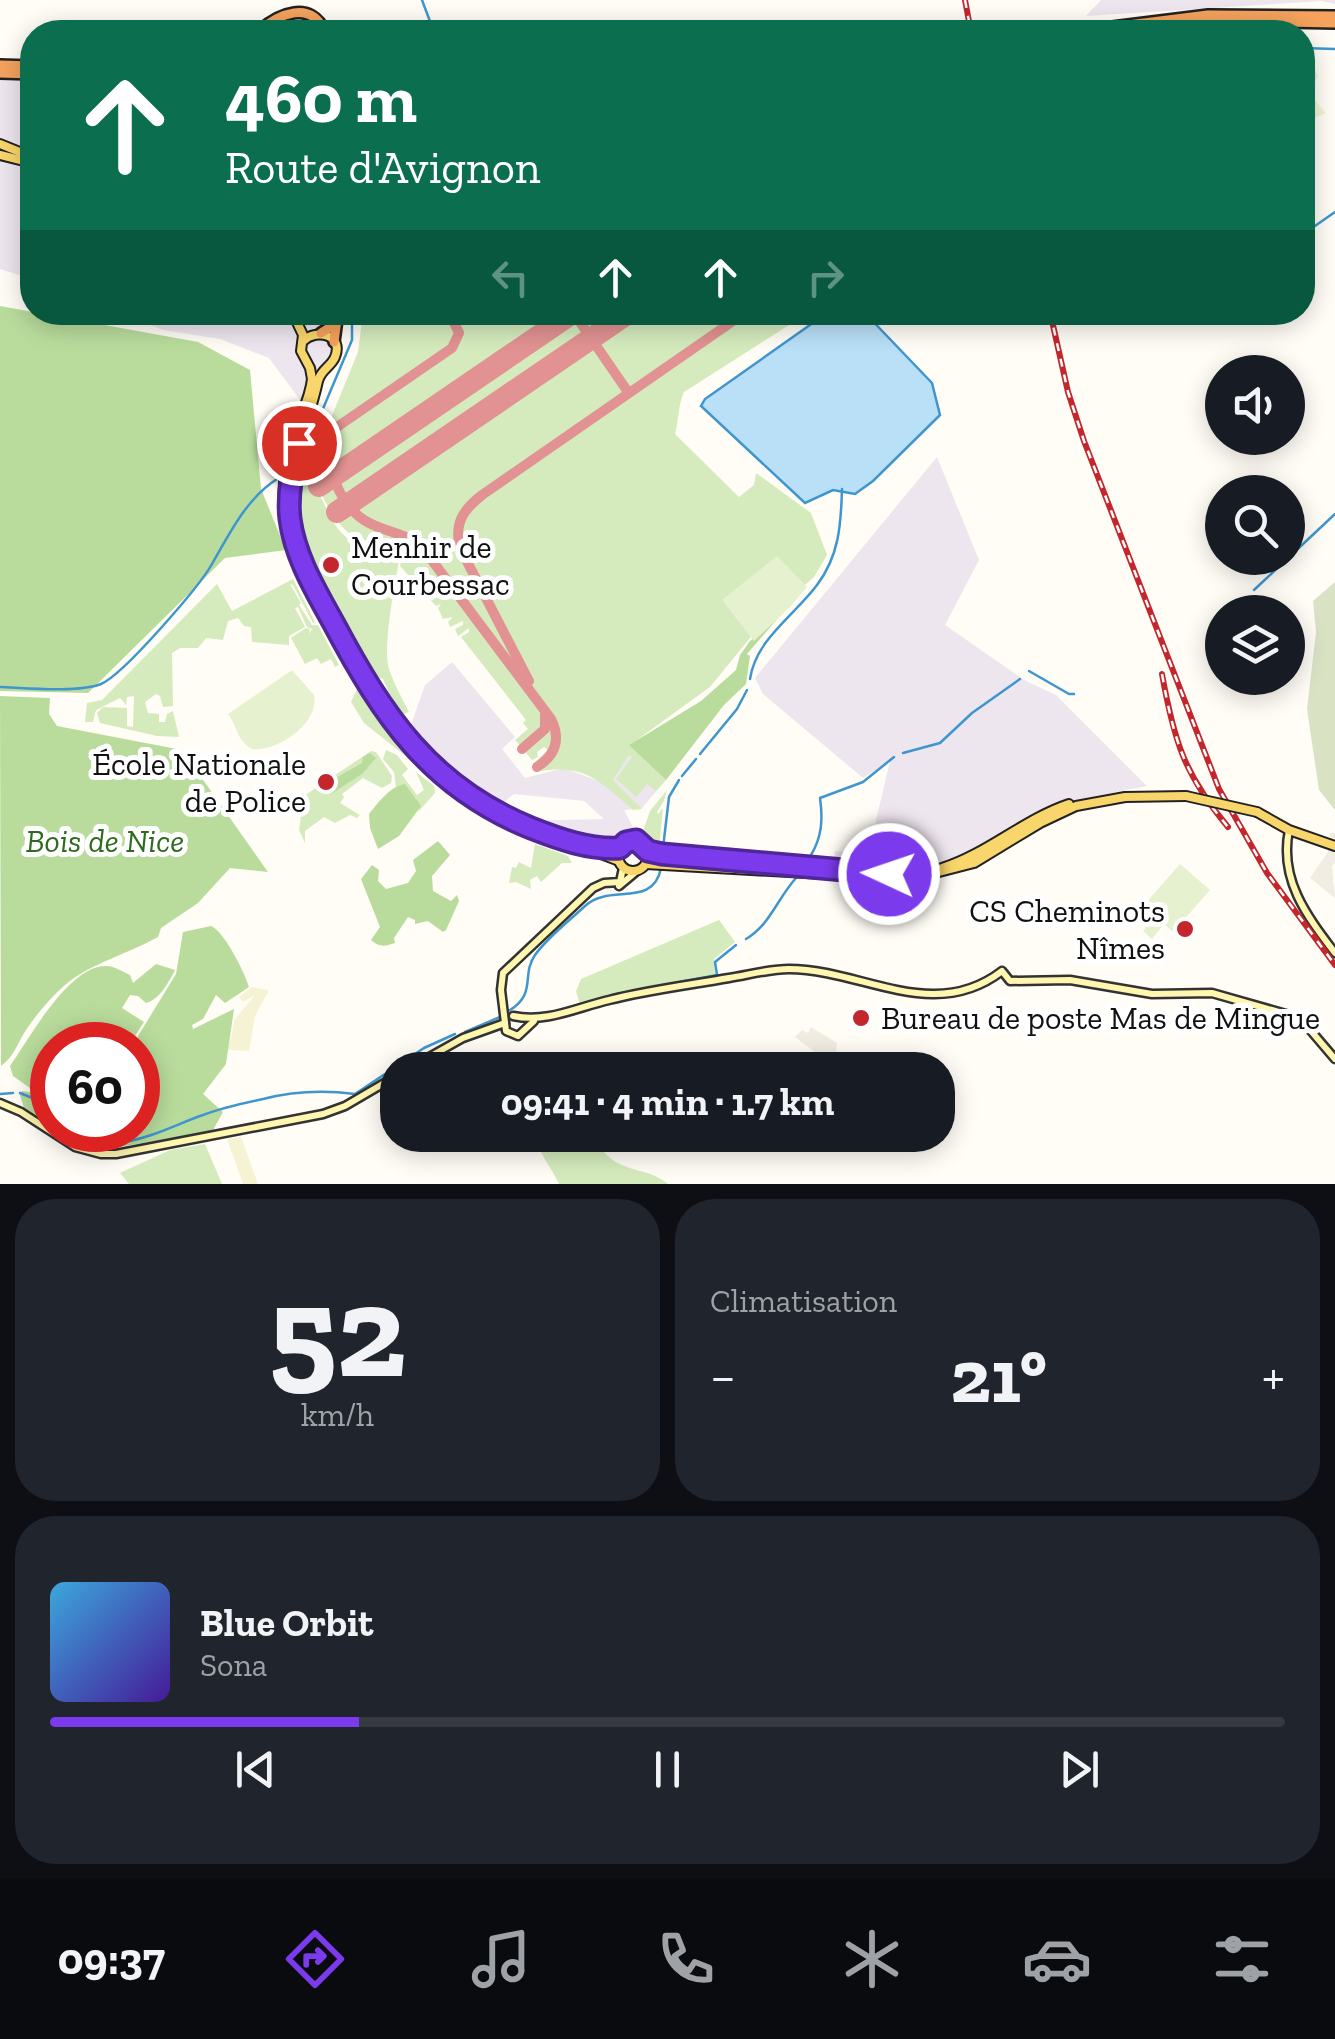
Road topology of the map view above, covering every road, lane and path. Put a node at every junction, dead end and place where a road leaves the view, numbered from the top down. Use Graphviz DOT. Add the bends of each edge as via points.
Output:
graph roads {
  1 [pos="1208,18"];
  2 [pos="1335,19"];
  3 [pos="273,20"];
  4 [pos="278,20"];
  5 [pos="313,20"];
  6 [pos="317,20"];
  7 [pos="1189,20"];
  8 [pos="1195,20"];
  9 [pos="299,325"];
  10 [pos="304,325"];
  11 [pos="330,325"];
  12 [pos="334,325"];
  13 [pos="319,333"];
  14 [pos="304,341"];
  15 [pos="334,342"];
  16 [pos="308,364"];
  17 [pos="325,368"];
  18 [pos="1186,796"];
  19 [pos="1289,828"];
  20 [pos="1331,843"];
  21 [pos="620,848"];
  22 [pos="648,851"];
  23 [pos="621,864"];
  24 [pos="646,864"];
  25 [pos="637,870"];
  26 [pos="1335,953"];
  27 [pos="522,1019"];
  28 [pos="535,1020"];
  29 [pos="506,1023"];
  30 [pos="525,1028"];
  31 [pos="438,1052"];
  32 [pos="1335,1058"];
  33 [pos="380,1086"];
  34 [pos="0,1103"];
  1 -- 2 [label="highway"];
  1 -- 7 [label="highway"];
  1 -- 8 [label="highway"];
  3 -- 6 [label="highway" via="298,11"];
  4 -- 5 [label="highway" via="293,14"];
  9 -- 14 [label="main road"];
  10 -- 13 [label="main road"];
  11 -- 13 [label="highway"];
  12 -- 15 [label="highway"];
  13 -- 14 [label="main road"];
  13 -- 15 [label="main road"];
  14 -- 16 [label="main road"];
  15 -- 17 [label="main road" via="336,357"];
  16 -- 17 [label="main road"];
  16 -- 23 [label="main road" via="311,384 288,455 283,517 304,575 376,706 414,754 466,799 517,826"];
  17 -- 21 [label="main road" via="295,458 290,520 306,570 378,703 421,756 476,800 543,832"];
  18 -- 19 [label="main road, bridge" via="1257,812"];
  18 -- 22 [label="main road" via="1094,796 1037,817 956,862 909,873"];
  18 -- 24 [label="main road" via="1076,806 974,864 922,878"];
  19 -- 20 [label="main road"];
  19 -- 26 [label="street" via="1285,851 1294,892"];
  21 -- 22 [label="main road" via="636,840"];
  21 -- 23 [label="main road"];
  22 -- 24 [label="main road"];
  23 -- 25 [label="main road"];
  23 -- 29 [label="street" via="620,882 596,886 510,964 501,981"];
  24 -- 25 [label="main road"];
  25 -- 29 [label="street" via="622,885 594,891 514,966 504,987"];
  27 -- 28 [label="street"];
  27 -- 29 [label="street"];
  27 -- 30 [label="street"];
  28 -- 30 [label="street"];
  28 -- 32 [label="street" via="785,968 936,995 970,988 1002,971 1010,982 1070,980 1234,998 1300,1018"];
  29 -- 30 [label="street" via="515,1036"];
  29 -- 31 [label="street"];
  33 -- 34 [label="street" via="323,1114 116,1154 77,1148"];
}
